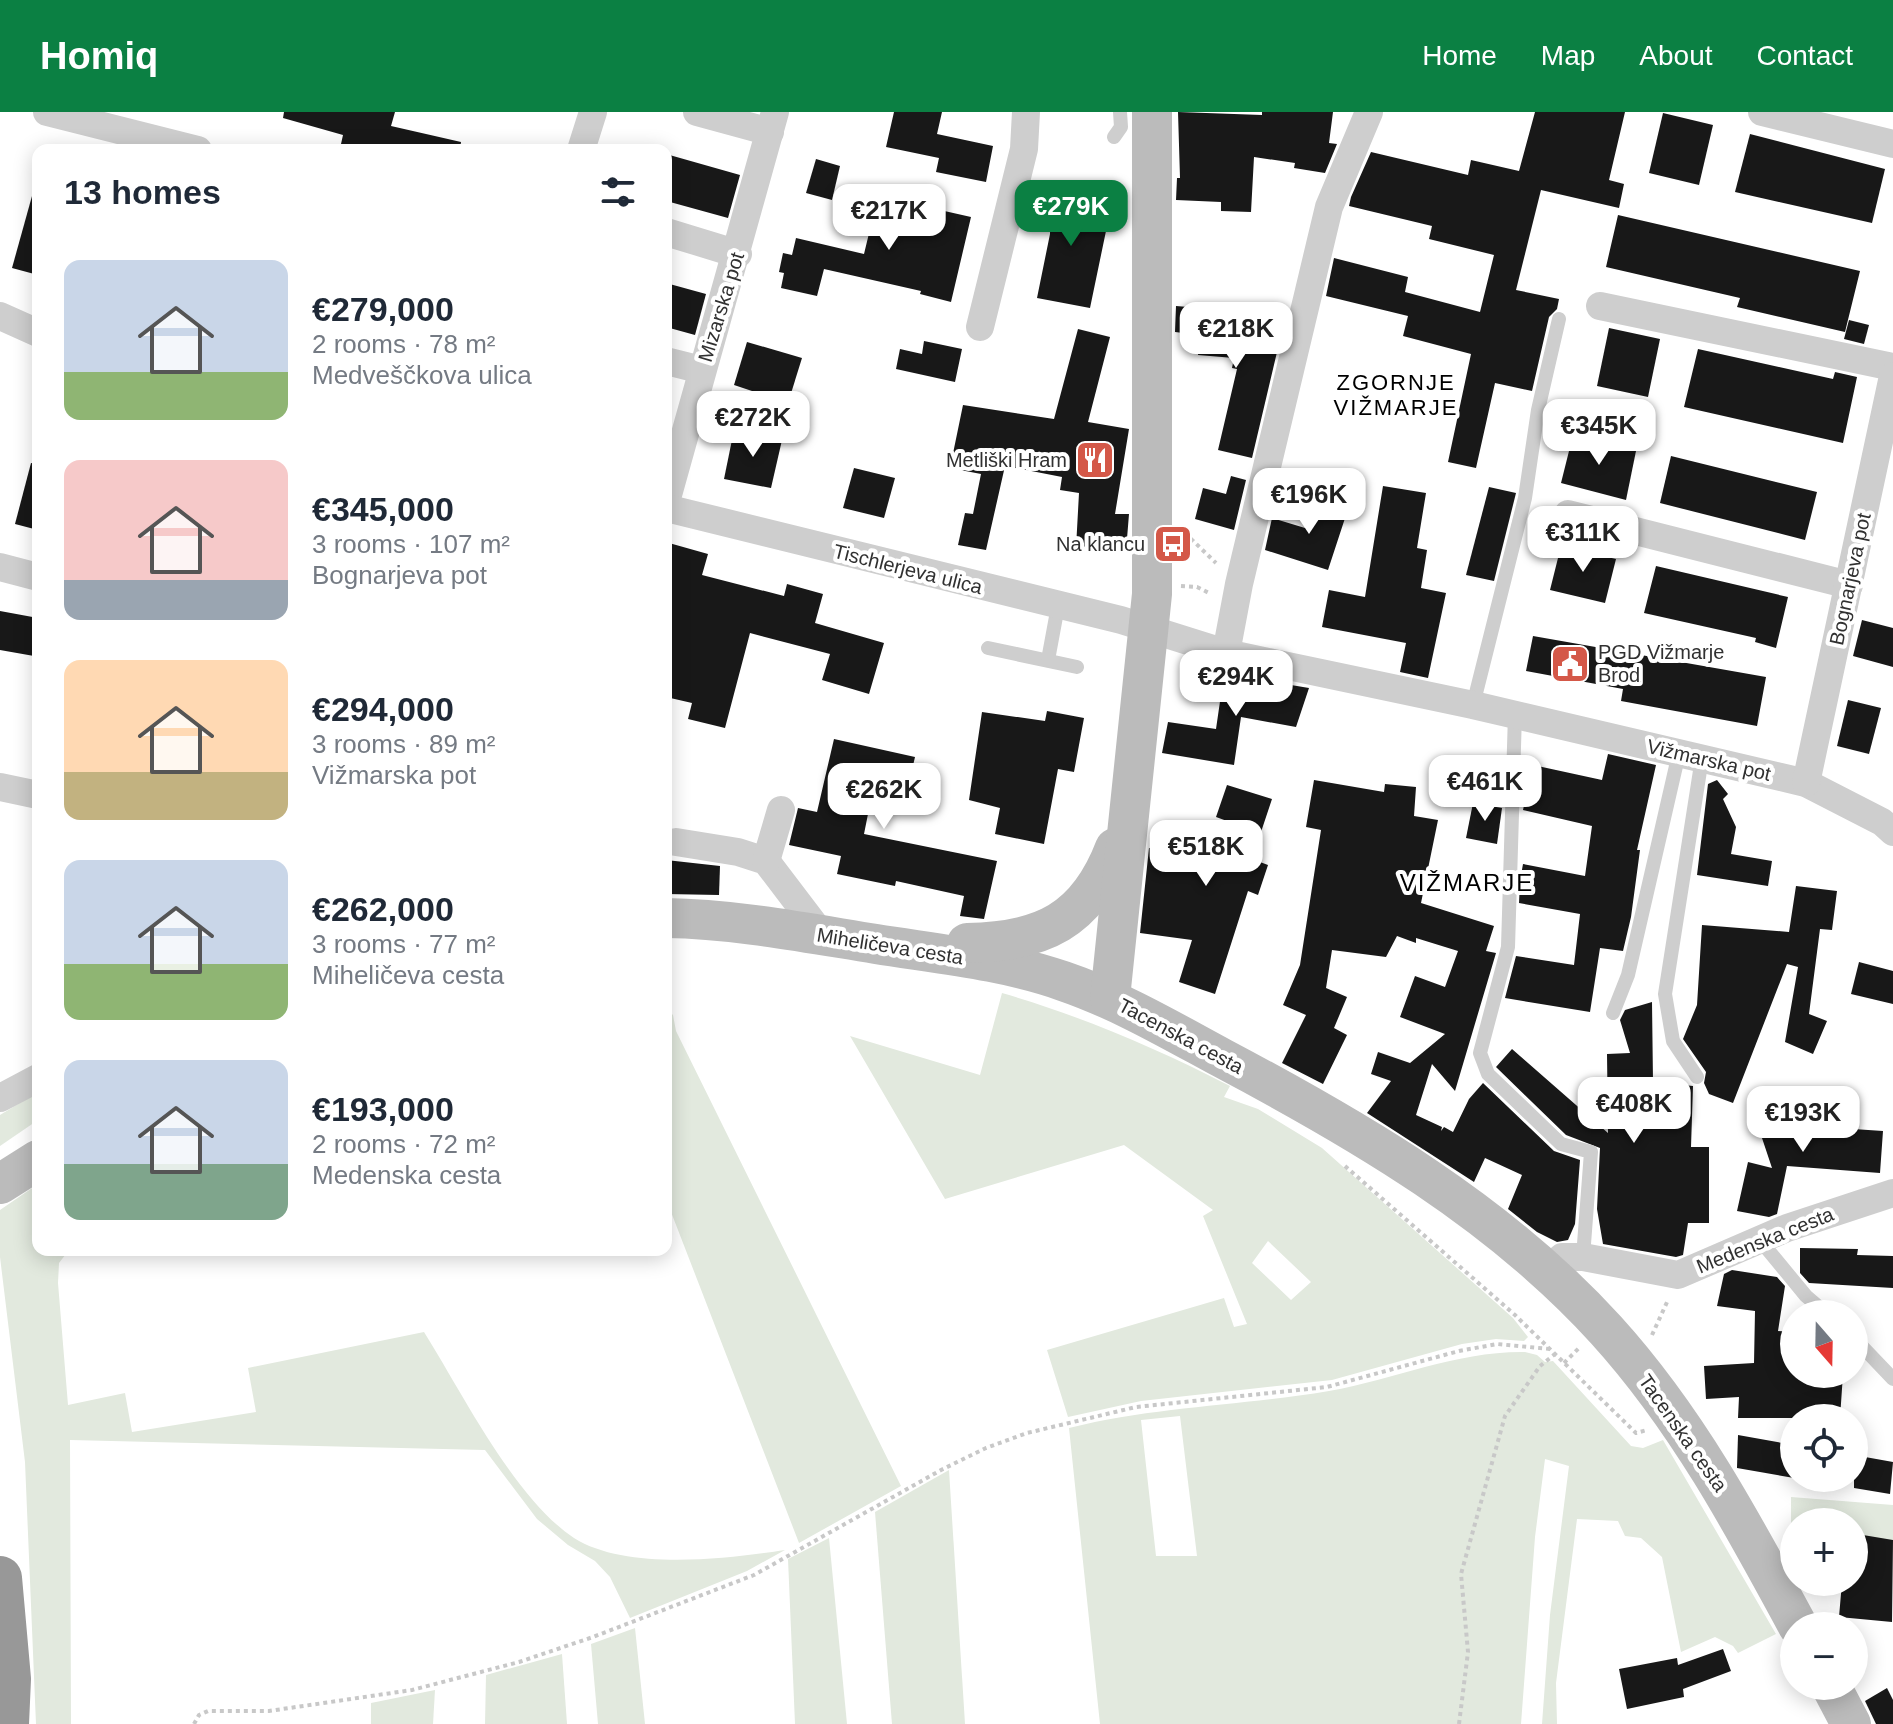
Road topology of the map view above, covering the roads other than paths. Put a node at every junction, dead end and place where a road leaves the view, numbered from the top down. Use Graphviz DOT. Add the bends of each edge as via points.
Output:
graph roads {
  1 [pos="47,112"];
  2 [pos="593,112"];
  3 [pos="697,112"];
  4 [pos="1026,112"];
  5 [pos="1120,112"];
  6 [pos="1152,112"];
  7 [pos="1369,112"];
  8 [pos="1762,112"];
  9 [pos="772,122"];
  10 [pos="1114,137"];
  11 [pos="174,144"];
  12 [pos="583,144"];
  13 [pos="1893,144"];
  14 [pos="672,234"];
  15 [pos="738,254"];
  16 [pos="1600,306"];
  17 [pos="0,316"];
  18 [pos="1559,319"];
  19 [pos="980,327"];
  20 [pos="32,330"];
  21 [pos="672,362"];
  22 [pos="1893,367"];
  23 [pos="702,370"];
  24 [pos="1893,376"];
  25 [pos="672,482"];
  26 [pos="672,507"];
  27 [pos="1568,514"];
  28 [pos="0,567"];
  29 [pos="32,575"];
  30 [pos="1849,585"];
  31 [pos="1058,606"];
  32 [pos="1150,629"];
  33 [pos="988,648"];
  34 [pos="1226,653"];
  35 [pos="1048,660"];
  36 [pos="1077,667"];
  37 [pos="1473,705"];
  38 [pos="1515,714"];
  39 [pos="1691,756"];
  40 [pos="1806,783"];
  41 [pos="0,787"];
  42 [pos="32,794"];
  43 [pos="781,810"];
  44 [pos="1127,818"];
  45 [pos="1893,832"];
  46 [pos="676,842"];
  47 [pos="766,861"];
  48 [pos="672,919"];
  49 [pos="823,936"];
  50 [pos="878,944"];
  51 [pos="1110,998"];
  52 [pos="1613,1013"];
  53 [pos="1697,1077"];
  54 [pos="32,1081"];
  55 [pos="0,1098"];
  56 [pos="32,1164"];
  57 [pos="0,1184"];
  58 [pos="1893,1193"];
  59 [pos="1759,1239"];
  60 [pos="1583,1257"];
  61 [pos="1545,1271"];
  62 [pos="1811,1300"];
  63 [pos="1868,1353"];
  64 [pos="1893,1379"];
  65 [pos="0,1578"];
  66 [pos="1790,1612"];
  67 [pos="1838,1700"];
  68 [pos="7,1724"];
  69 [pos="1851,1724"];
  1 -- 11 [label="street"];
  2 -- 12 [label="street"];
  3 -- 9 [label="street"];
  4 -- 19 [label="street" via="1024,149"];
  5 -- 10 [label="lane" via="1121,127"];
  6 -- 32 [label="main road, Tacenska cesta"];
  7 -- 34 [label="street" via="1329,207"];
  8 -- 13 [label="street"];
  9 -- 15 [label="street, Mizarska pot"];
  14 -- 15 [label="street"];
  15 -- 23 [label="street, Mizarska pot"];
  16 -- 22 [label="street"];
  17 -- 20 [label="street"];
  18 -- 37 [label="lane" via="1525,498"];
  21 -- 23 [label="street"];
  23 -- 25 [label="street, Mizarska pot"];
  24 -- 30 [label="street, Bognarjeva pot"];
  26 -- 31 [label="street, Tischlerjeva ulica"];
  27 -- 30 [label="street"];
  28 -- 29 [label="street"];
  30 -- 40 [label="street, Bognarjeva pot"];
  31 -- 32 [label="street, Tischlerjeva ulica"];
  31 -- 35 [label="lane"];
  32 -- 34 [label="street, Vižmarska pot"];
  32 -- 44 [label="main road, Tacenska cesta"];
  33 -- 35 [label="lane"];
  34 -- 37 [label="street, Vižmarska pot"];
  35 -- 36 [label="lane"];
  37 -- 38 [label="street, Vižmarska pot"];
  38 -- 39 [label="street, Vižmarska pot"];
  38 -- 60 [label="lane" via="1508,947 1480,1053 1488,1074 1561,1144 1591,1152"];
  39 -- 40 [label="street, Vižmarska pot"];
  39 -- 52 [label="lane"];
  39 -- 53 [label="lane" via="1665,994 1673,1041"];
  40 -- 45 [label="street, Vižmarska pot"];
  41 -- 42 [label="street"];
  43 -- 47 [label="street"];
  44 -- 50 [label="main road" via="1093,892 1056,925 1008,942"];
  44 -- 51 [label="main road, Tacenska cesta"];
  46 -- 47 [label="street"];
  47 -- 49 [label="street"];
  48 -- 49 [label="main road, Miheličeva cesta"];
  49 -- 50 [label="main road, Miheličeva cesta"];
  50 -- 51 [label="main road, Miheličeva cesta" via="1005,964"];
  51 -- 61 [label="main road, Tacenska cesta" via="1337,1120 1476,1214"];
  54 -- 55 [label="street"];
  56 -- 57 [label="main road"];
  58 -- 59 [label="street, Medenska cesta"];
  59 -- 60 [label="street, Medenska cesta" via="1678,1275"];
  59 -- 62 [label="lane"];
  60 -- 61 [label="street, Medenska cesta" via="1562,1257"];
  61 -- 66 [label="main road, Tacenska cesta" via="1607,1332 1674,1417 1724,1492"];
  63 -- 64 [label="lane"];
  65 -- 68 [label="highway" via="9,1679"];
  67 -- 69 [label="main road"];
}
